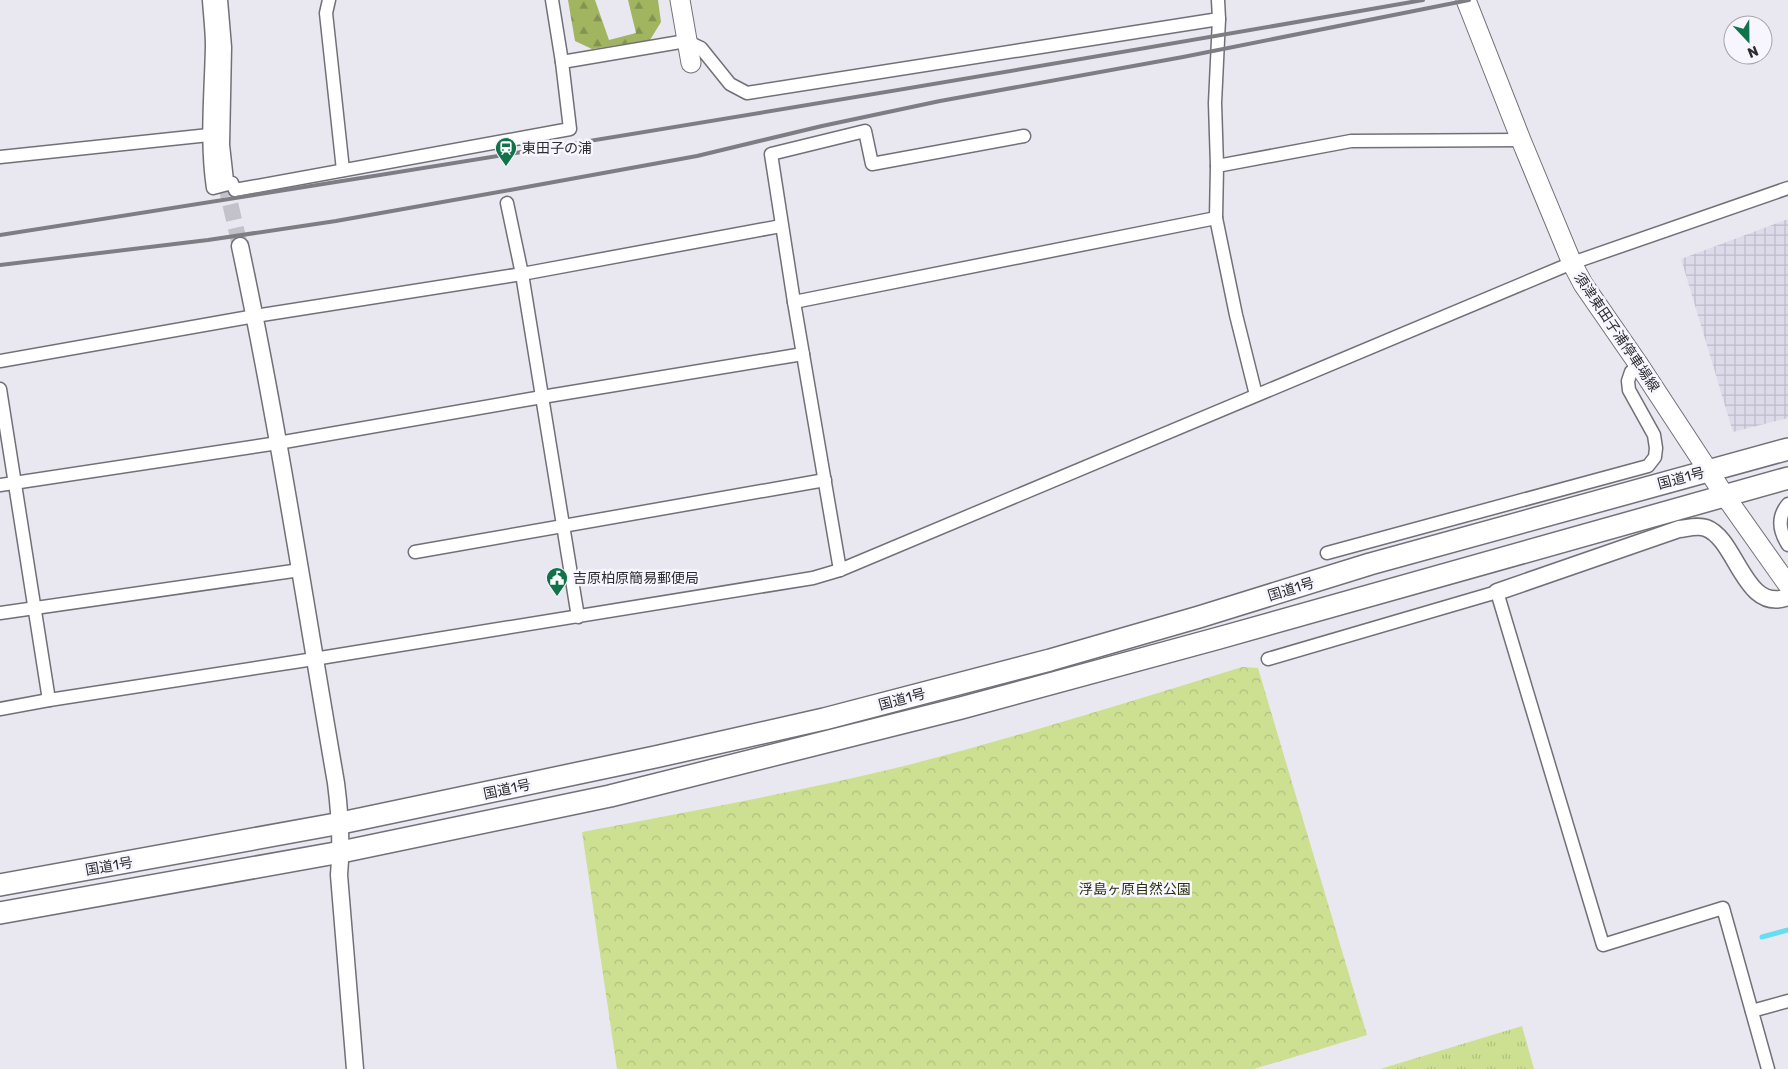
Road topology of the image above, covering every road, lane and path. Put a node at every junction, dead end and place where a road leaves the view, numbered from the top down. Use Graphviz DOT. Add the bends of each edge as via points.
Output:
graph roads {
  1 [pos="209,0"];
  2 [pos="219,0"];
  3 [pos="328,0"];
  4 [pos="552,0"];
  5 [pos="680,0"];
  6 [pos="1218,0"];
  7 [pos="1466,0"];
  8 [pos="1219,19"];
  9 [pos="686,41"];
  10 [pos="562,62"];
  11 [pos="691,63"];
  12 [pos="209,135"];
  13 [pos="1024,136"];
  14 [pos="1521,140"];
  15 [pos="0,157"];
  16 [pos="1217,166"];
  17 [pos="343,170"];
  18 [pos="225,181"];
  19 [pos="1788,188"];
  20 [pos="507,203"];
  21 [pos="1216,218"];
  22 [pos="781,226"];
  23 [pos="240,246"];
  24 [pos="1572,263"];
  25 [pos="522,274"];
  26 [pos="794,302"];
  27 [pos="255,316"];
  28 [pos="803,354"];
  29 [pos="0,361"];
  30 [pos="1639,365"];
  31 [pos="0,389"];
  32 [pos="1256,395"];
  33 [pos="542,396"];
  34 [pos="278,443"];
  35 [pos="1788,449"];
  36 [pos="1710,470"];
  37 [pos="1788,478"];
  38 [pos="825,480"];
  39 [pos="13,482"];
  40 [pos="0,485"];
  41 [pos="1725,496"];
  42 [pos="1788,504"];
  43 [pos="563,526"];
  44 [pos="1788,545"];
  45 [pos="415,552"];
  46 [pos="1326,553"];
  47 [pos="300,570"];
  48 [pos="840,570"];
  49 [pos="1788,585"];
  50 [pos="1497,592"];
  51 [pos="1788,597"];
  52 [pos="35,608"];
  53 [pos="0,614"];
  54 [pos="578,617"];
  55 [pos="314,659"];
  56 [pos="1268,659"];
  57 [pos="48,700"];
  58 [pos="0,709"];
  59 [pos="341,824"];
  60 [pos="341,852"];
  61 [pos="0,886"];
  62 [pos="0,913"];
  63 [pos="1788,1001"];
  64 [pos="1752,1011"];
  65 [pos="355,1069"];
  66 [pos="1768,1069"];
  1 -- 12 [label="street" via="212,45"];
  2 -- 18 [label="street" via="223,47 221,145"];
  3 -- 17 [label="street" via="326,13"];
  4 -- 10 [label="street"];
  5 -- 9 [label="main road"];
  6 -- 8 [label="street"];
  7 -- 14 [label="main road, 須津東田子浦停車場線"];
  8 -- 9 [label="street" via="747,92 730,84 701,48"];
  8 -- 16 [label="street" via="1215,103"];
  9 -- 10 [label="street"];
  9 -- 11 [label="main road"];
  10 -- 17 [label="street" via="570,129"];
  12 -- 15 [label="street"];
  12 -- 17 [label="street" via="213,188 232,183 235,190"];
  13 -- 22 [label="street" via="872,164 865,131 771,154"];
  14 -- 16 [label="street" via="1351,141"];
  14 -- 24 [label="main road, 須津東田子浦停車場線"];
  16 -- 21 [label="street"];
  19 -- 24 [label="street"];
  20 -- 25 [label="street"];
  21 -- 26 [label="street"];
  21 -- 32 [label="street"];
  22 -- 25 [label="street"];
  22 -- 26 [label="street"];
  23 -- 27 [label="street"];
  24 -- 30 [label="main road, 須津東田子浦停車場線"];
  24 -- 32 [label="street"];
  25 -- 27 [label="street"];
  25 -- 33 [label="street"];
  26 -- 28 [label="street"];
  27 -- 29 [label="street"];
  27 -- 34 [label="street"];
  28 -- 33 [label="street"];
  28 -- 38 [label="street"];
  30 -- 36 [label="main road, 須津東田子浦停車場線"];
  30 -- 46 [label="street" via="1631,372 1628,381 1629,390 1654,434 1655,457 1648,466"];
  31 -- 39 [label="street"];
  32 -- 48 [label="street"];
  33 -- 34 [label="street"];
  33 -- 43 [label="street"];
  34 -- 39 [label="street"];
  34 -- 47 [label="street"];
  35 -- 36 [label="highway, 国道1号"];
  36 -- 41 [label="main road, 須津東田子浦停車場線"];
  36 -- 59 [label="highway, 国道1号" via="1370,564 1059,657 824,719"];
  37 -- 41 [label="highway, 国道1号"];
  38 -- 43 [label="street"];
  38 -- 48 [label="street"];
  39 -- 40 [label="street"];
  39 -- 52 [label="street"];
  41 -- 49 [label="main road, 須津東田子浦停車場線"];
  41 -- 60 [label="highway, 国道1号" via="961,708 610,796"];
  42 -- 44 [label="street" via="1780,515 1780,526"];
  43 -- 45 [label="street"];
  43 -- 54 [label="street"];
  47 -- 52 [label="street"];
  47 -- 55 [label="street"];
  48 -- 54 [label="street" via="812,578"];
  50 -- 51 [label="street" via="1695,527 1716,533 1752,588 1762,596 1768,600"];
  50 -- 56 [label="street"];
  50 -- 64 [label="street" via="1603,945 1723,908"];
  52 -- 53 [label="street"];
  52 -- 57 [label="street"];
  54 -- 55 [label="street"];
  55 -- 57 [label="street"];
  55 -- 59 [label="street"];
  57 -- 58 [label="street"];
  59 -- 60 [label="street"];
  59 -- 61 [label="highway, 国道1号"];
  60 -- 62 [label="highway, 国道1号"];
  60 -- 65 [label="street" via="339,875"];
  63 -- 64 [label="street"];
  64 -- 66 [label="street"];
}
